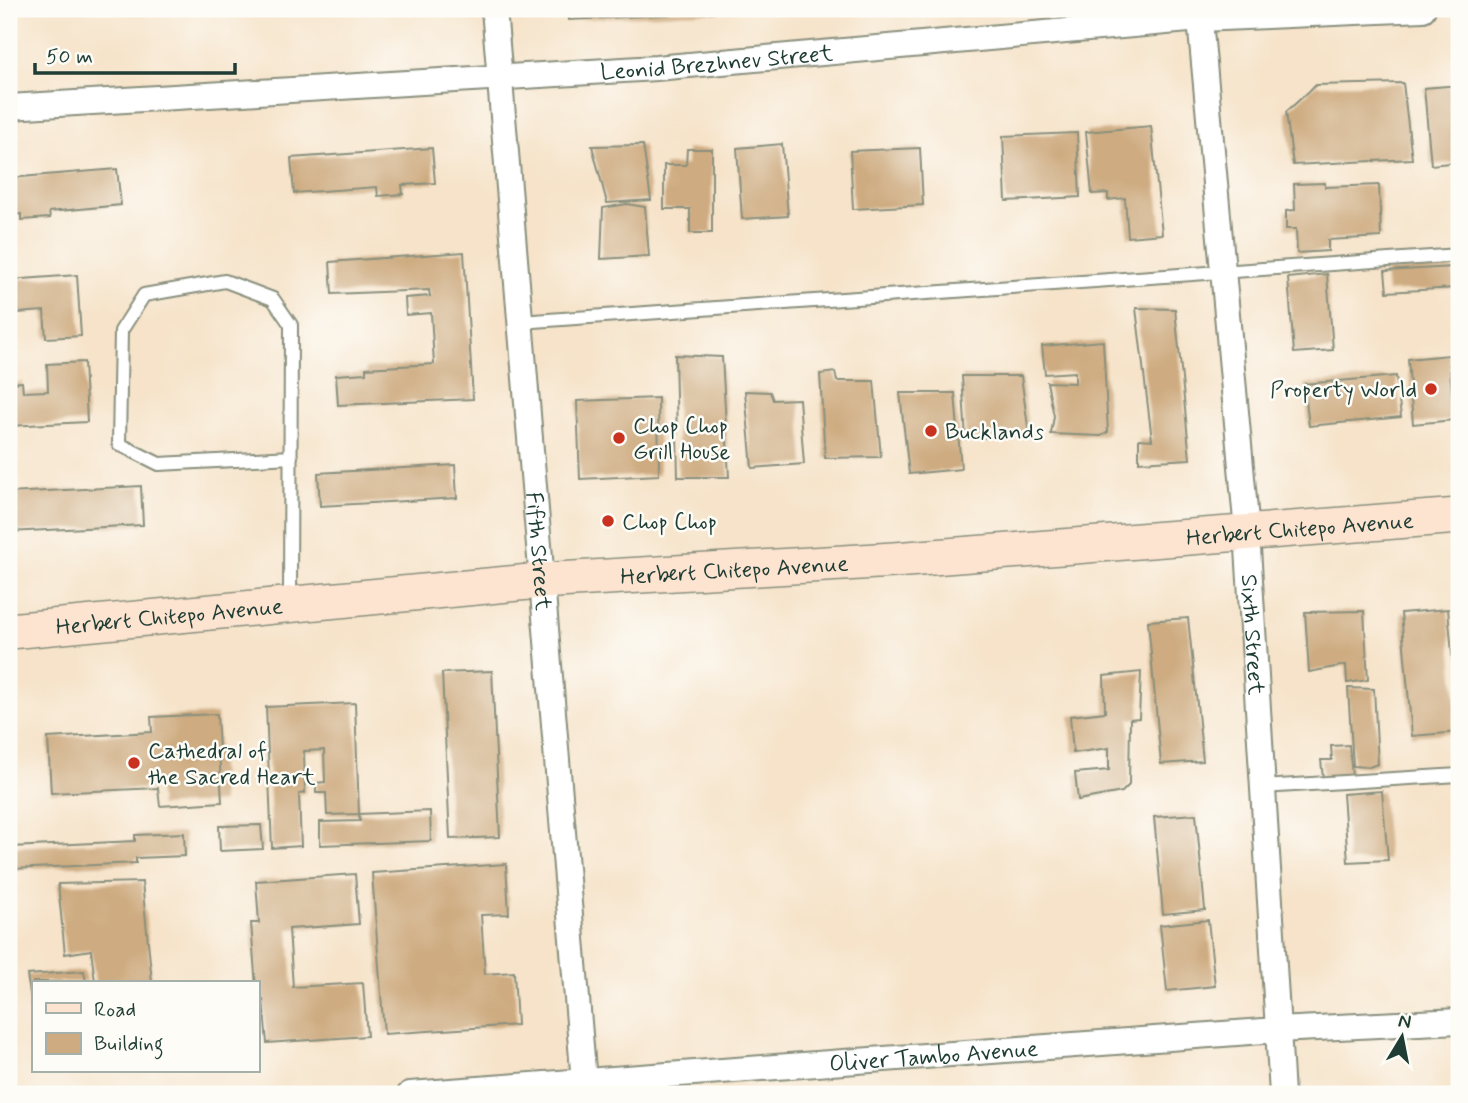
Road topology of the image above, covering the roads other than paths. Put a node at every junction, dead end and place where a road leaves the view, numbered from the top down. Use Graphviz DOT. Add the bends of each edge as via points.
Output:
graph roads {
  1 [pos="494,9"];
  2 [pos="1423,9"];
  3 [pos="1200,14"];
  4 [pos="499,76"];
  5 [pos="9,107"];
  6 [pos="1459,255"];
  7 [pos="1221,271"];
  8 [pos="520,322"];
  9 [pos="290,457"];
  10 [pos="1459,516"];
  11 [pos="1247,532"];
  12 [pos="540,582"];
  13 [pos="289,604"];
  14 [pos="9,631"];
  15 [pos="1459,775"];
  16 [pos="1261,787"];
  17 [pos="1459,1021"];
  18 [pos="1277,1030"];
  19 [pos="584,1087"];
  20 [pos="410,1094"];
  21 [pos="1282,1094"];
  1 -- 4 [label="street, Fifth Street"];
  2 -- 3 [label="street, Leonid Brezhnev Street"];
  3 -- 4 [label="street, Leonid Brezhnev Street" via="656,68"];
  3 -- 7 [label="street, Sixth Street"];
  4 -- 5 [label="street, Leonid Brezhnev Street"];
  4 -- 8 [label="street, Fifth Street"];
  6 -- 7 [label="lane"];
  7 -- 8 [label="lane"];
  7 -- 11 [label="street, Sixth Street"];
  8 -- 12 [label="street, Fifth Street"];
  9 -- 9 [label="lane" via="291,326 273,299 225,281 144,295 121,331 119,444 159,464"];
  9 -- 13 [label="lane"];
  10 -- 11 [label="main road, Herbert Chitepo Avenue"];
  11 -- 12 [label="main road, Herbert Chitepo Avenue"];
  11 -- 16 [label="street, Sixth Street"];
  12 -- 13 [label="main road, Herbert Chitepo Avenue"];
  12 -- 19 [label="street, Fifth Street"];
  13 -- 14 [label="main road, Herbert Chitepo Avenue"];
  15 -- 16 [label="lane"];
  16 -- 18 [label="street, Sixth Street"];
  17 -- 18 [label="street, Oliver Tambo Avenue"];
  18 -- 19 [label="street, Oliver Tambo Avenue"];
  18 -- 21 [label="street, Sixth Street"];
  19 -- 20 [label="street, Oliver Tambo Avenue"];
}
